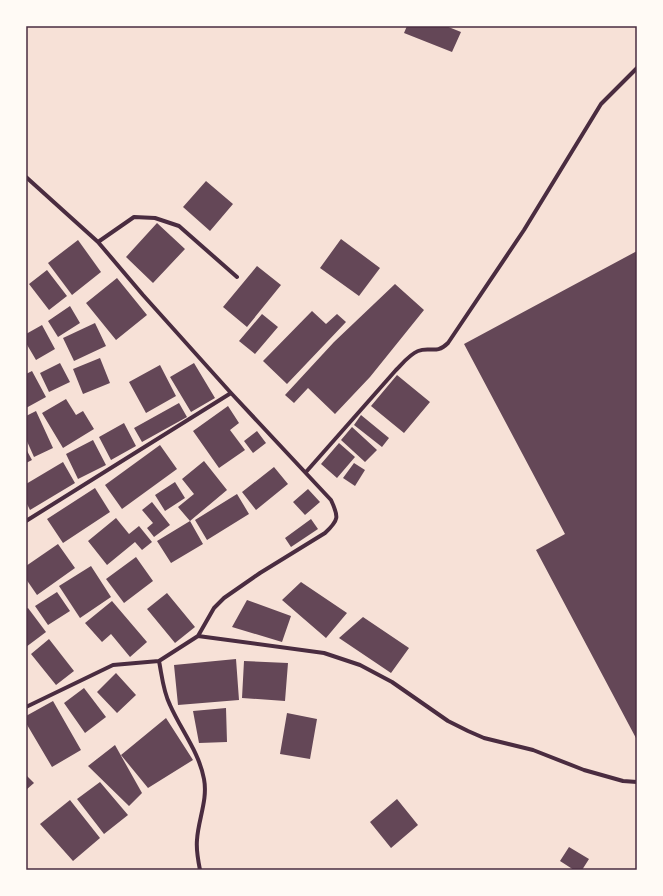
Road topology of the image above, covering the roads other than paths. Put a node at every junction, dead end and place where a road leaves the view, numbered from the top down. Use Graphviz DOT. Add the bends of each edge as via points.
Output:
graph roads {
  1 [pos="637,68"];
  2 [pos="26,177"];
  3 [pos="98,242"];
  4 [pos="237,277"];
  5 [pos="231,394"];
  6 [pos="306,472"];
  7 [pos="26,521"];
  8 [pos="198,636"];
  9 [pos="159,661"];
  10 [pos="26,707"];
  11 [pos="637,782"];
  12 [pos="200,870"];
  1 -- 6 [label="street" via="601,104 524,230 448,344 443,348 418,351 411,355"];
  2 -- 3 [label="street"];
  3 -- 4 [label="street" via="134,217 155,218 179,226"];
  3 -- 5 [label="street"];
  5 -- 6 [label="street"];
  5 -- 7 [label="street"];
  6 -- 8 [label="street" via="331,500 337,515 334,525 224,598 214,608"];
  8 -- 9 [label="street"];
  8 -- 11 [label="street" via="324,653 360,665 392,682 468,732 534,750 584,770"];
  9 -- 10 [label="street" via="113,665"];
  9 -- 12 [label="street" via="162,683 169,704 199,763 204,781 204,798 197,839"];
}
